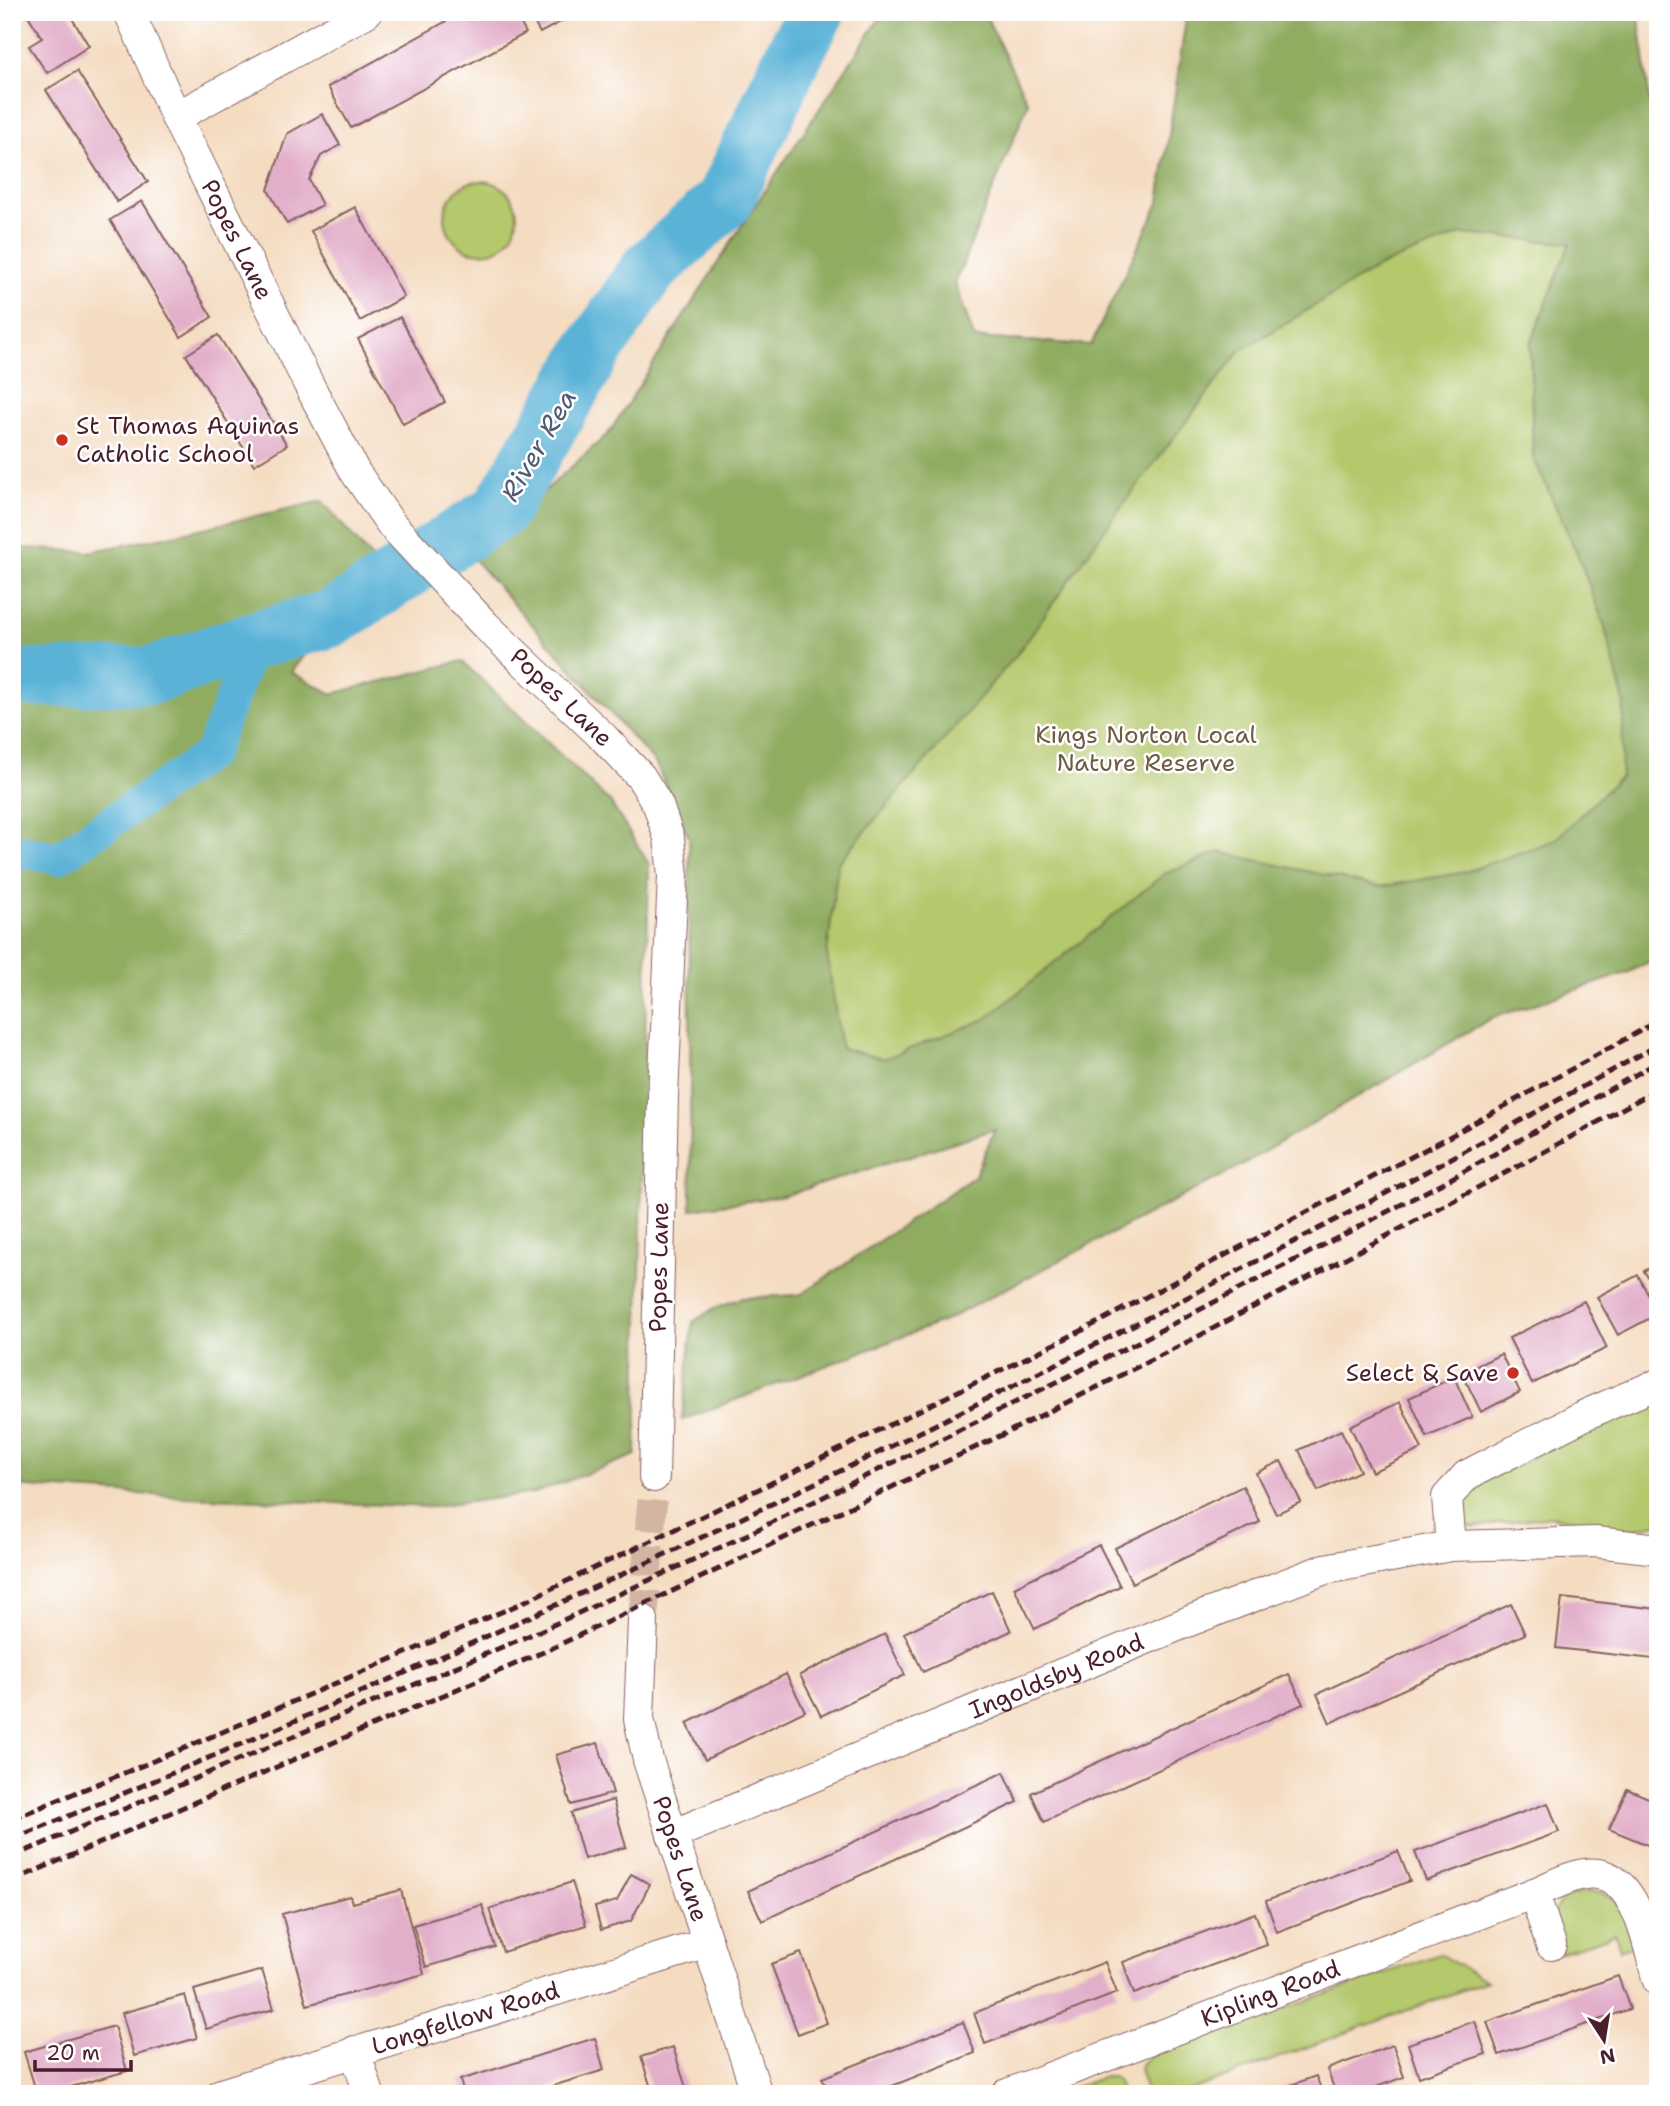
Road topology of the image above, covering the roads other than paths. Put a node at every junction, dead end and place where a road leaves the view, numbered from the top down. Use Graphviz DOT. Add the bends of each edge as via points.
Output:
graph roads {
  1 [pos="129,12"];
  2 [pos="367,12"];
  3 [pos="176,117"];
  4 [pos="1658,1384"];
  5 [pos="654,1477"];
  6 [pos="1451,1546"];
  7 [pos="1658,1549"];
  8 [pos="643,1619"];
  9 [pos="672,1835"];
  10 [pos="1534,1893"];
  11 [pos="708,1943"];
  12 [pos="1550,1945"];
  13 [pos="1657,1973"];
  14 [pos="355,2051"];
  15 [pos="221,2094"];
  16 [pos="369,2094"];
  17 [pos="757,2094"];
  18 [pos="1007,2094"];
  1 -- 3 [label="street, Popes Lane"];
  2 -- 3 [label="street"];
  3 -- 5 [label="street, Popes Lane" via="355,472 399,533 604,738 640,777 658,805 669,838 673,876"];
  4 -- 6 [label="street" via="1467,1475 1447,1497"];
  6 -- 7 [label="street, Ingoldsby Road" via="1595,1542"];
  6 -- 9 [label="street, Ingoldsby Road" via="1325,1569"];
  8 -- 9 [label="street, Popes Lane" via="639,1718"];
  9 -- 11 [label="street, Popes Lane"];
  10 -- 12 [label="street"];
  10 -- 13 [label="street, Kipling Road" via="1583,1874 1599,1874 1618,1883 1635,1903"];
  10 -- 18 [label="street, Kipling Road"];
  11 -- 14 [label="street, Longfellow Road"];
  11 -- 17 [label="street, Popes Lane"];
  14 -- 15 [label="street, Longfellow Road"];
  14 -- 16 [label="street"];
}
